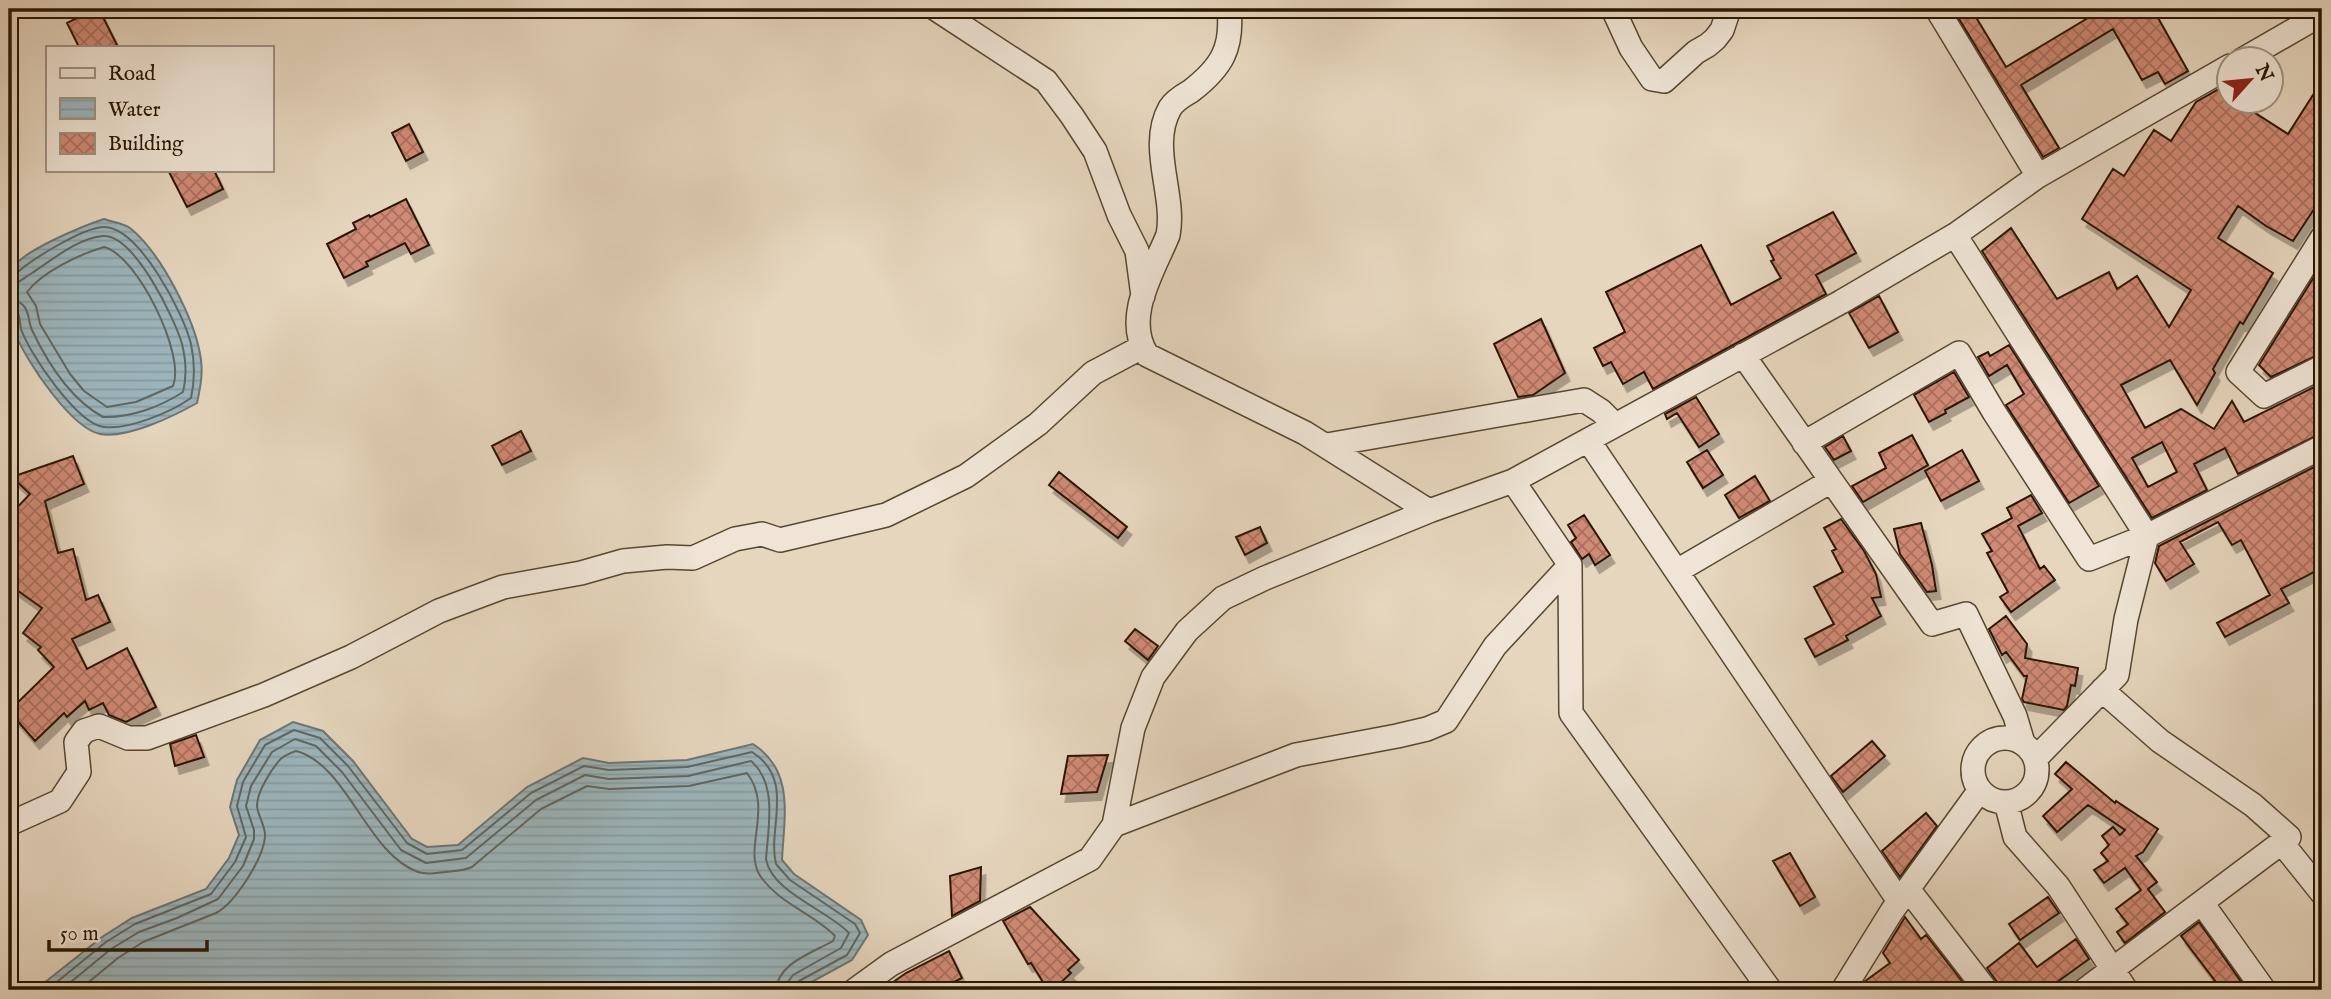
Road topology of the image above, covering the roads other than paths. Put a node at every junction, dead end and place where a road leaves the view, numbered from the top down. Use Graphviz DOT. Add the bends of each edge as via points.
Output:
graph roads {
  1 [pos="936,9"];
  2 [pos="1229,9"];
  3 [pos="1613,9"];
  4 [pos="1729,9"];
  5 [pos="1937,9"];
  6 [pos="2322,14"];
  7 [pos="2266,46"];
  8 [pos="2216,74"];
  9 [pos="2038,176"];
  10 [pos="1955,235"];
  11 [pos="2320,245"];
  12 [pos="1143,297"];
  13 [pos="1142,347"];
  14 [pos="1743,355"];
  15 [pos="2322,367"];
  16 [pos="1615,425"];
  17 [pos="1588,440"];
  18 [pos="1804,443"];
  19 [pos="1327,445"];
  20 [pos="2322,447"];
  21 [pos="1513,481"];
  22 [pos="1831,481"];
  23 [pos="1429,511"];
  24 [pos="2147,536"];
  25 [pos="1570,565"];
  26 [pos="1677,571"];
  27 [pos="2102,690"];
  28 [pos="2029,751"];
  29 [pos="1980,790"];
  30 [pos="2006,802"];
  31 [pos="9,824"];
  32 [pos="1114,825"];
  33 [pos="2282,843"];
  34 [pos="2322,893"];
  35 [pos="1903,895"];
  36 [pos="2202,902"];
  37 [pos="2111,970"];
  38 [pos="855,990"];
  39 [pos="1770,990"];
  40 [pos="1843,990"];
  41 [pos="1986,990"];
  42 [pos="2085,990"];
  43 [pos="2126,990"];
  44 [pos="2264,990"];
  1 -- 12 [label="street" via="1046,81 1072,116 1095,151 1137,251"];
  2 -- 12 [label="street" via="1231,33 1221,60 1171,106 1163,129 1163,177 1170,223"];
  3 -- 4 [label="street" via="1652,79 1664,81 1715,39"];
  5 -- 9 [label="street"];
  6 -- 7 [label="street"];
  8 -- 9 [label="street"];
  9 -- 10 [label="street"];
  10 -- 14 [label="street"];
  10 -- 24 [label="street"];
  11 -- 15 [label="street" via="2238,372 2264,396"];
  12 -- 13 [label="street" via="1136,324"];
  13 -- 19 [label="street" via="1147,355"];
  13 -- 31 [label="street" via="1093,373 1038,424 966,476 886,515 780,540 762,534 735,539 693,558 622,562 503,587 439,611 264,695 147,738 128,738 99,726 84,731 76,742 79,772 60,801"];
  14 -- 16 [label="street"];
  14 -- 18 [label="street"];
  16 -- 17 [label="street"];
  16 -- 19 [label="street" via="1584,400"];
  17 -- 21 [label="street"];
  17 -- 26 [label="street"];
  18 -- 22 [label="street"];
  18 -- 24 [label="street" via="1959,353 2089,559"];
  19 -- 23 [label="street"];
  20 -- 24 [label="street"];
  21 -- 23 [label="street"];
  21 -- 25 [label="street"];
  22 -- 26 [label="street"];
  22 -- 28 [label="street" via="1932,624 1966,614"];
  23 -- 32 [label="street" via="1223,598 1187,631 1153,677 1133,728"];
  24 -- 27 [label="street" via="2117,675"];
  25 -- 32 [label="street" via="1496,646 1446,721 1397,736 1296,755"];
  25 -- 39 [label="street" via="1571,713"];
  26 -- 35 [label="street"];
  27 -- 28 [label="street"];
  27 -- 33 [label="street" via="2160,741 2253,805 2289,837"];
  28 -- 29 [label="street" via="2004,737 1985,744 1974,761"];
  28 -- 30 [label="street" via="2036,779 2032,788 2025,796"];
  29 -- 30 [label="street"];
  29 -- 35 [label="street"];
  30 -- 37 [label="street" via="2015,836 2057,886"];
  32 -- 38 [label="street" via="1090,859 891,964"];
  33 -- 34 [label="street"];
  33 -- 36 [label="street"];
  35 -- 40 [label="street"];
  35 -- 41 [label="street"];
  36 -- 37 [label="street"];
  36 -- 44 [label="street"];
  37 -- 42 [label="street"];
  37 -- 43 [label="street"];
}
